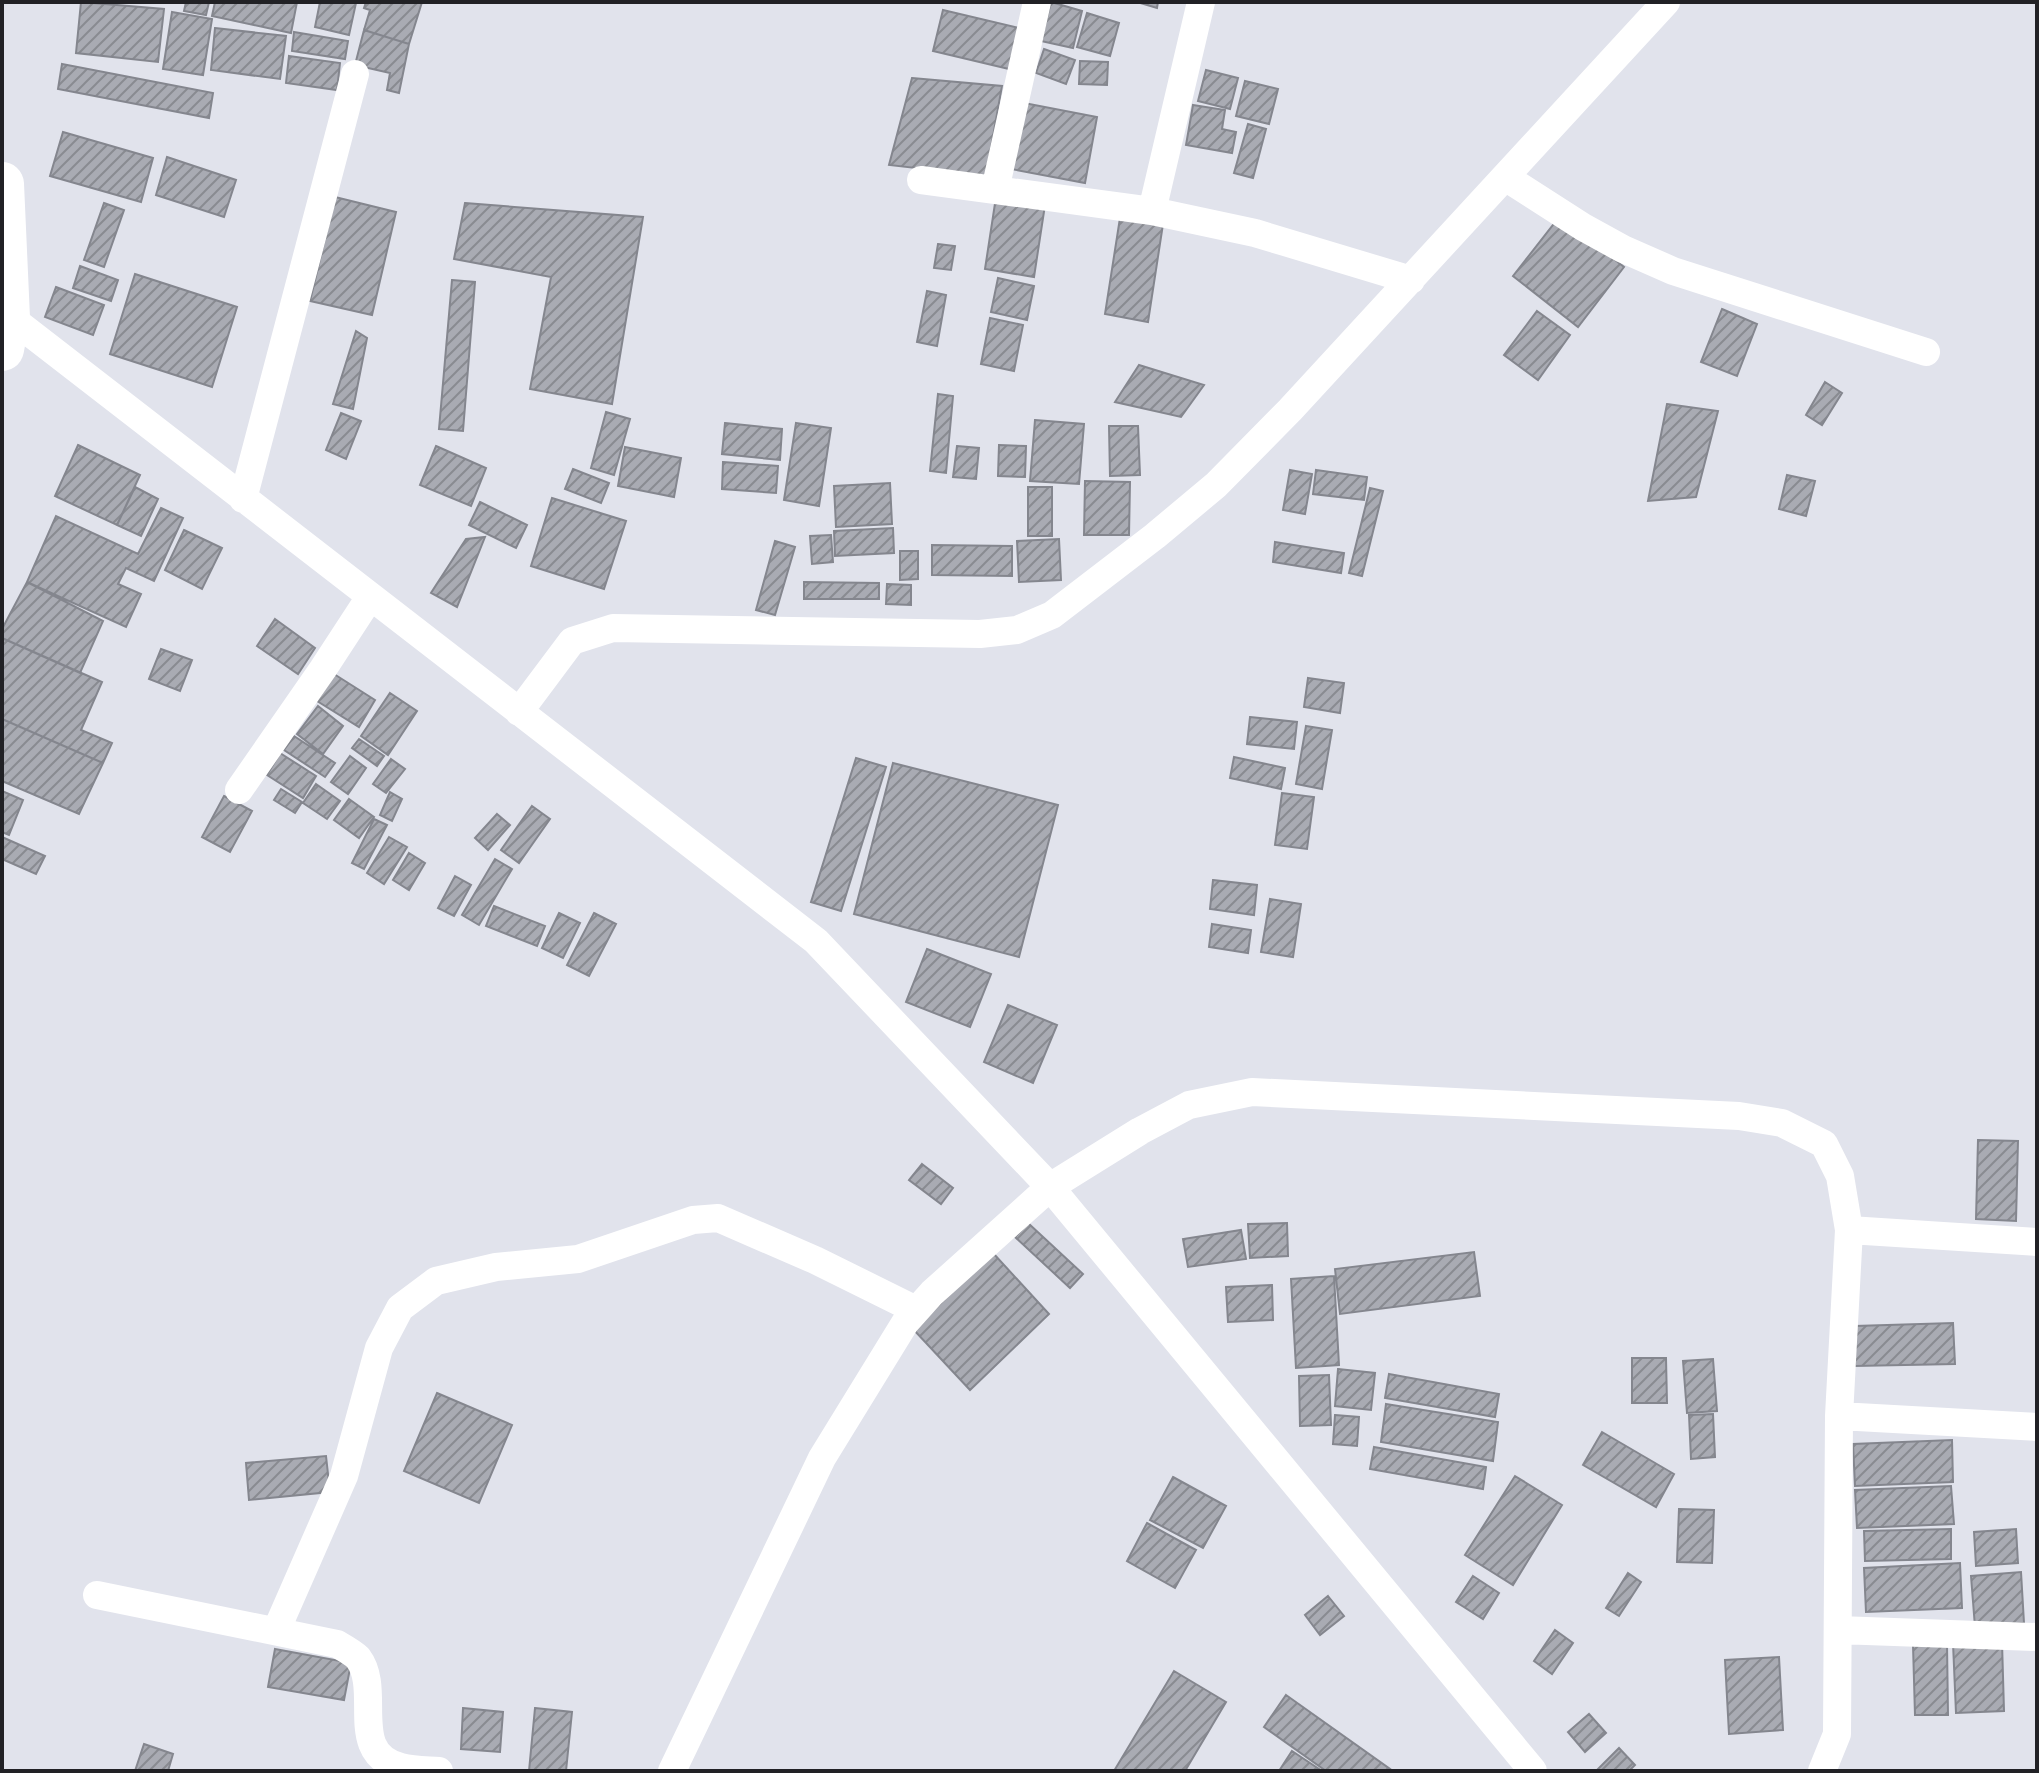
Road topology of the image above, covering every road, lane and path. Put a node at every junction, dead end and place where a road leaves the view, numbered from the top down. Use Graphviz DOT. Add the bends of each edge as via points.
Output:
graph roads {
  1 [pos="1037,2"];
  2 [pos="1201,2"];
  3 [pos="1666,2"];
  4 [pos="355,74"];
  5 [pos="1505,177"];
  6 [pos="921,180"];
  7 [pos="2,184"];
  8 [pos="995,190"];
  9 [pos="1152,211"];
  10 [pos="1411,280"];
  11 [pos="4,326"];
  12 [pos="1926,352"];
  13 [pos="243,499"];
  14 [pos="370,597"];
  15 [pos="519,712"];
  16 [pos="239,790"];
  17 [pos="1050,1187"];
  18 [pos="1849,1230"];
  19 [pos="2037,1242"];
  20 [pos="916,1310"];
  21 [pos="1839,1416"];
  22 [pos="2037,1427"];
  23 [pos="97,1595"];
  24 [pos="1838,1630"];
  25 [pos="276,1631"];
  26 [pos="2037,1637"];
  27 [pos="439,1771"];
  28 [pos="672,1771"];
  29 [pos="1533,1771"];
  30 [pos="1822,1771"];
  1 -- 8 [label="street"];
  2 -- 9 [label="street"];
  3 -- 5 [label="street"];
  4 -- 13 [label="street"];
  5 -- 10 [label="street"];
  5 -- 12 [label="street" via="1583,227 1673,271"];
  6 -- 8 [label="street"];
  7 -- 11 [label="main road"];
  8 -- 9 [label="street"];
  9 -- 10 [label="street" via="1255,233"];
  10 -- 15 [label="street" via="1216,485 1052,615 1017,630 980,634 613,628 572,641"];
  11 -- 13 [label="street"];
  13 -- 14 [label="street"];
  14 -- 15 [label="street"];
  14 -- 16 [label="street"];
  15 -- 17 [label="street" via="816,941"];
  17 -- 18 [label="street" via="1189,1105 1252,1092 1739,1116 1782,1123 1824,1144 1840,1176"];
  17 -- 20 [label="street"];
  17 -- 29 [label="street"];
  18 -- 19 [label="street"];
  18 -- 21 [label="street"];
  20 -- 25 [label="street" via="718,1218 693,1220 578,1259 496,1267 436,1281 400,1308 379,1348 344,1476"];
  20 -- 28 [label="street" via="822,1458"];
  21 -- 22 [label="street"];
  21 -- 24 [label="street"];
  23 -- 25 [label="street"];
  24 -- 26 [label="street"];
  24 -- 30 [label="street" via="1837,1734"];
  25 -- 27 [label="street" via="337,1644 357,1657 365,1674 368,1735 381,1758 400,1767"];
}
